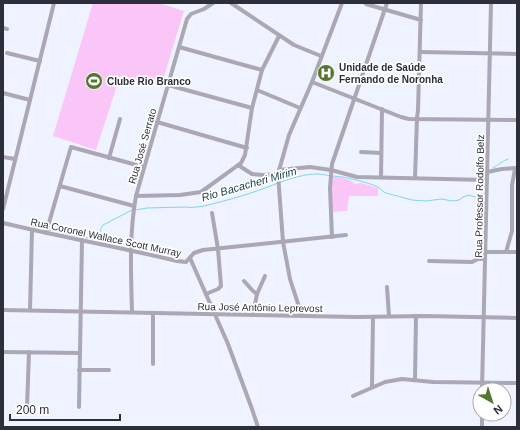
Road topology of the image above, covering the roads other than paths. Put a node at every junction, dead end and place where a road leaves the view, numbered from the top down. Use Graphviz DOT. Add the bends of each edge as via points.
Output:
graph roads {
  1 [pos="54,3"];
  2 [pos="212,3"];
  3 [pos="231,3"];
  4 [pos="342,3"];
  5 [pos="387,3"];
  6 [pos="421,3"];
  7 [pos="491,3"];
  8 [pos="366,4"];
  9 [pos="385,10"];
  10 [pos="421,20"];
  11 [pos="279,36"];
  12 [pos="179,46"];
  13 [pos="420,52"];
  14 [pos="7,53"];
  15 [pos="490,53"];
  16 [pos="517,54"];
  17 [pos="321,56"];
  18 [pos="40,61"];
  19 [pos="262,70"];
  20 [pos="312,82"];
  21 [pos="168,84"];
  22 [pos="257,90"];
  23 [pos="3,93"];
  24 [pos="354,98"];
  25 [pos="30,100"];
  26 [pos="252,108"];
  27 [pos="300,108"];
  28 [pos="382,109"];
  29 [pos="417,118"];
  30 [pos="120,120"];
  31 [pos="488,120"];
  32 [pos="517,120"];
  33 [pos="157,122"];
  34 [pos="247,148"];
  35 [pos="361,152"];
  36 [pos="381,152"];
  37 [pos="3,157"];
  38 [pos="109,158"];
  39 [pos="15,159"];
  40 [pos="238,165"];
  41 [pos="144,167"];
  42 [pos="516,168"];
  43 [pos="278,172"];
  44 [pos="331,172"];
  45 [pos="487,172"];
  46 [pos="381,177"];
  47 [pos="414,178"];
  48 [pos="487,180"];
  49 [pos="60,186"];
  50 [pos="136,196"];
  51 [pos="3,209"];
  52 [pos="134,209"];
  53 [pos="212,213"];
  54 [pos="3,222"];
  55 [pos="32,230"];
  56 [pos="46,233"];
  57 [pos="346,235"];
  58 [pos="332,237"];
  59 [pos="82,240"];
  60 [pos="283,242"];
  61 [pos="218,249"];
  62 [pos="131,250"];
  63 [pos="485,252"];
  64 [pos="506,252"];
  65 [pos="517,252"];
  66 [pos="190,258"];
  67 [pos="485,259"];
  68 [pos="429,261"];
  69 [pos="186,262"];
  70 [pos="194,266"];
  71 [pos="265,276"];
  72 [pos="244,280"];
  73 [pos="387,286"];
  74 [pos="206,294"];
  75 [pos="257,294"];
  76 [pos="3,310"];
  77 [pos="30,310"];
  78 [pos="80,311"];
  79 [pos="132,312"];
  80 [pos="153,313"];
  81 [pos="214,314"];
  82 [pos="253,315"];
  83 [pos="302,316"];
  84 [pos="389,316"];
  85 [pos="416,316"];
  86 [pos="373,317"];
  87 [pos="484,317"];
  88 [pos="517,318"];
  89 [pos="3,352"];
  90 [pos="28,352"];
  91 [pos="80,353"];
  92 [pos="153,364"];
  93 [pos="79,370"];
  94 [pos="109,370"];
  95 [pos="415,380"];
  96 [pos="472,382"];
  97 [pos="483,382"];
  98 [pos="372,387"];
  99 [pos="353,396"];
  100 [pos="27,407"];
  101 [pos="79,407"];
  102 [pos="258,427"];
  1 -- 18 [label="street"];
  2 -- 12 [label="street, Rua José Serrato" via="188,16"];
  3 -- 11 [label="street"];
  4 -- 17 [label="street"];
  5 -- 9 [label="street"];
  6 -- 10 [label="street"];
  7 -- 15 [label="street, Rua Professor Rodolfo Belz"];
  8 -- 9 [label="street"];
  9 -- 10 [label="street"];
  9 -- 24 [label="street"];
  10 -- 13 [label="street"];
  11 -- 17 [label="street"];
  11 -- 19 [label="street"];
  12 -- 19 [label="street"];
  12 -- 21 [label="street, Rua José Serrato"];
  13 -- 15 [label="street"];
  13 -- 29 [label="street"];
  14 -- 18 [label="street"];
  15 -- 16 [label="street"];
  15 -- 31 [label="street, Rua Professor Rodolfo Belz"];
  17 -- 20 [label="street"];
  18 -- 25 [label="street"];
  19 -- 22 [label="street"];
  20 -- 24 [label="street"];
  20 -- 27 [label="street"];
  21 -- 26 [label="street"];
  21 -- 33 [label="street, Rua José Serrato"];
  22 -- 26 [label="street"];
  22 -- 27 [label="street"];
  23 -- 25 [label="street"];
  24 -- 28 [label="street"];
  24 -- 44 [label="street"];
  25 -- 39 [label="street"];
  26 -- 34 [label="street"];
  27 -- 43 [label="street"];
  28 -- 29 [label="street" via="405,118"];
  28 -- 36 [label="street"];
  29 -- 31 [label="street"];
  29 -- 47 [label="street"];
  30 -- 38 [label="street"];
  31 -- 32 [label="street"];
  31 -- 45 [label="street, Rua Professor Rodolfo Belz"];
  33 -- 34 [label="street"];
  33 -- 41 [label="street, Rua José Serrato"];
  34 -- 40 [label="street" via="244,158"];
  35 -- 36 [label="street"];
  36 -- 46 [label="street"];
  37 -- 39 [label="street"];
  38 -- 41 [label="street"];
  38 -- 49 [label="street" via="71,147"];
  39 -- 51 [label="street"];
  40 -- 43 [label="street" via="252,174"];
  40 -- 50 [label="street" via="201,192"];
  41 -- 50 [label="street, Rua José Serrato"];
  42 -- 45 [label="street"];
  42 -- 64 [label="street" via="512,185 512,231"];
  43 -- 44 [label="street" via="310,167"];
  43 -- 60 [label="street"];
  44 -- 46 [label="street" via="356,177"];
  44 -- 58 [label="street"];
  45 -- 48 [label="street, Rua Professor Rodolfo Belz"];
  46 -- 47 [label="street"];
  47 -- 48 [label="street"];
  48 -- 63 [label="street, Rua Professor Rodolfo Belz"];
  49 -- 52 [label="street"];
  49 -- 56 [label="street"];
  50 -- 52 [label="street, Rua José Serrato"];
  52 -- 62 [label="street, Rua José Serrato"];
  53 -- 61 [label="street"];
  54 -- 55 [label="street, Rua Coronel Wallace Scott Murray"];
  55 -- 56 [label="street, Rua Coronel Wallace Scott Murray"];
  55 -- 77 [label="street"];
  56 -- 59 [label="street, Rua Coronel Wallace Scott Murray"];
  57 -- 58 [label="street, Rua Coronel Wallace Scott Murray"];
  58 -- 60 [label="street, Rua Coronel Wallace Scott Murray"];
  59 -- 62 [label="street, Rua Coronel Wallace Scott Murray"];
  59 -- 78 [label="street"];
  60 -- 61 [label="street, Rua Coronel Wallace Scott Murray"];
  60 -- 83 [label="street" via="290,279"];
  61 -- 66 [label="street, Rua Coronel Wallace Scott Murray" via="197,252"];
  61 -- 74 [label="street" via="220,287"];
  62 -- 69 [label="street, Rua Coronel Wallace Scott Murray"];
  62 -- 79 [label="street, Rua José Serrato"];
  63 -- 64 [label="street"];
  63 -- 67 [label="street, Rua Professor Rodolfo Belz"];
  64 -- 65 [label="street"];
  66 -- 69 [label="street, Rua Coronel Wallace Scott Murray"];
  66 -- 70 [label="street"];
  67 -- 68 [label="street" via="472,262"];
  67 -- 87 [label="street, Rua Professor Rodolfo Belz"];
  69 -- 70 [label="street"];
  70 -- 74 [label="street"];
  71 -- 75 [label="street"];
  72 -- 75 [label="street"];
  73 -- 84 [label="street"];
  74 -- 81 [label="street"];
  75 -- 82 [label="street"];
  76 -- 77 [label="street, Rua José Antônio Leprevost"];
  77 -- 78 [label="street, Rua José Antônio Leprevost"];
  78 -- 79 [label="street, Rua José Antônio Leprevost"];
  78 -- 91 [label="street"];
  79 -- 80 [label="street, Rua José Antônio Leprevost"];
  80 -- 81 [label="street, Rua José Antônio Leprevost"];
  80 -- 92 [label="street"];
  81 -- 82 [label="street, Rua José Antônio Leprevost"];
  81 -- 102 [label="street"];
  82 -- 83 [label="street, Rua José Antônio Leprevost"];
  83 -- 86 [label="street, Rua José Antônio Leprevost"];
  84 -- 85 [label="street, Rua José Antônio Leprevost"];
  84 -- 86 [label="street, Rua José Antônio Leprevost"];
  85 -- 87 [label="street, Rua José Antônio Leprevost"];
  85 -- 95 [label="street"];
  86 -- 98 [label="street"];
  87 -- 88 [label="street, Rua José Antônio Leprevost"];
  87 -- 97 [label="street, Rua Professor Rodolfo Belz"];
  89 -- 90 [label="street"];
  90 -- 91 [label="street"];
  90 -- 100 [label="street"];
  91 -- 93 [label="street"];
  93 -- 94 [label="street"];
  93 -- 101 [label="street"];
  95 -- 96 [label="street"];
  95 -- 98 [label="street" via="389,381"];
  98 -- 99 [label="street"];
}
